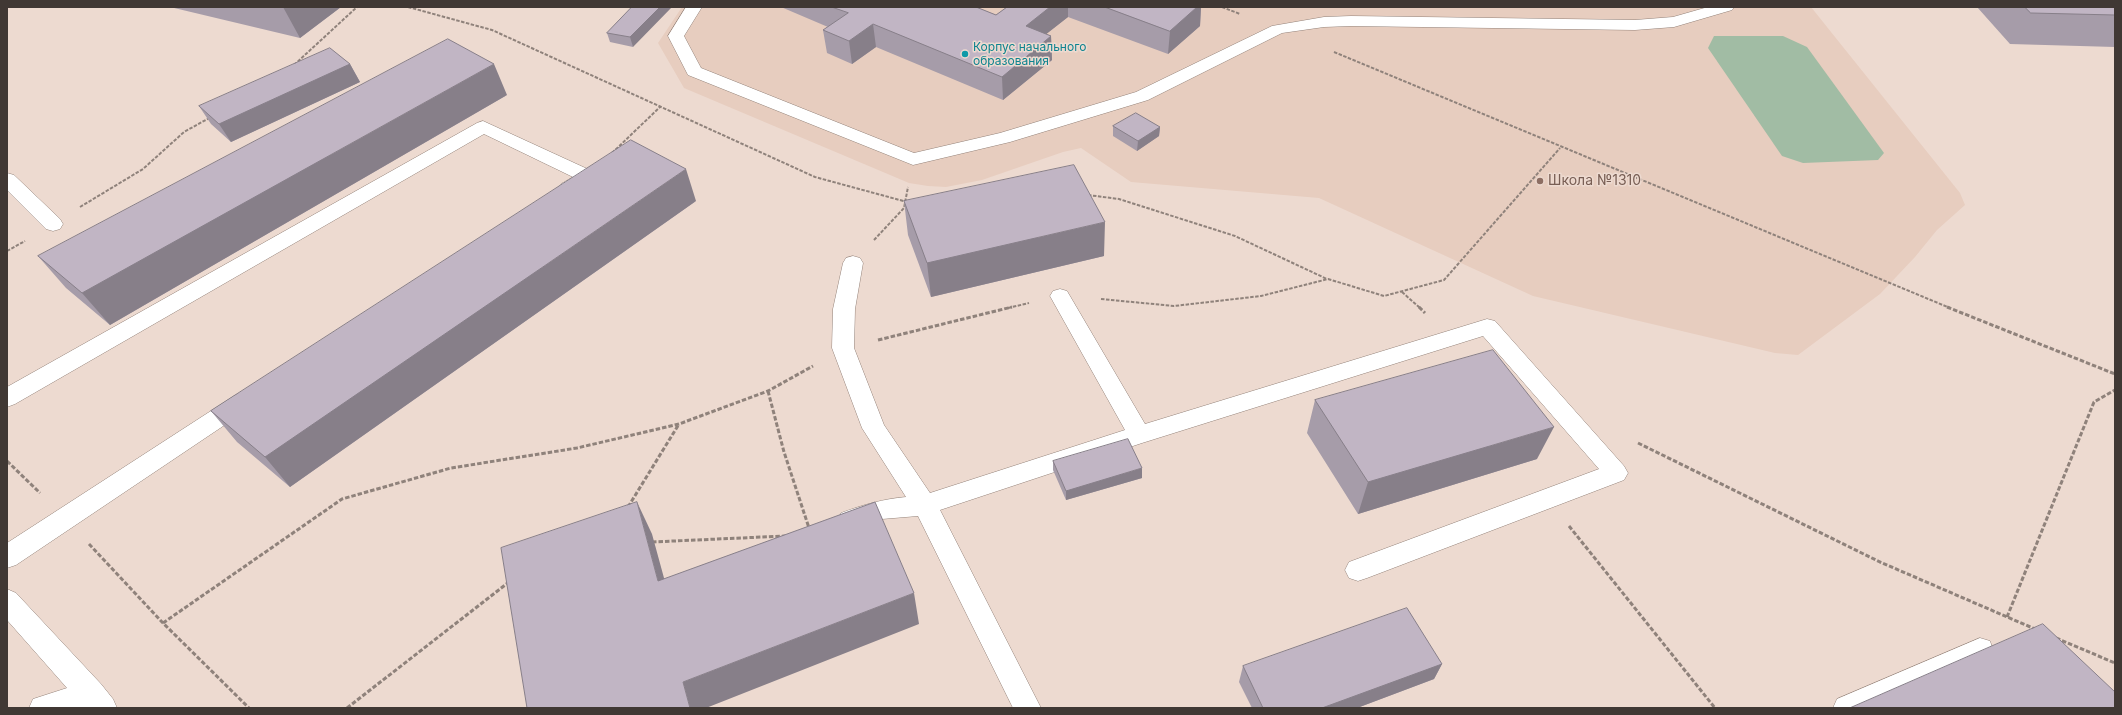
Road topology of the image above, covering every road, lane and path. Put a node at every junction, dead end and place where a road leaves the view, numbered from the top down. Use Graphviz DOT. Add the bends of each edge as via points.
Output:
graph roads {
  1 [pos="357,7"];
  2 [pos="408,7"];
  3 [pos="694,7"];
  4 [pos="1222,7"];
  5 [pos="1471,7"];
  6 [pos="1726,7"];
  7 [pos="1478,24"];
  8 [pos="1278,29"];
  9 [pos="289,70"];
  10 [pos="660,107"];
  11 [pos="217,113"];
  12 [pos="1560,148"];
  13 [pos="913,159"];
  14 [pos="587,176"];
  15 [pos="7,178"];
  16 [pos="1082,194"];
  17 [pos="553,198"];
  18 [pos="904,202"];
  19 [pos="912,202"];
  20 [pos="53,224"];
  21 [pos="7,251"];
  22 [pos="852,263"];
  23 [pos="1328,279"];
  24 [pos="1060,296"];
  25 [pos="843,348"];
  26 [pos="2115,374"];
  27 [pos="2115,390"];
  28 [pos="259,391"];
  29 [pos="768,391"];
  30 [pos="7,398"];
  31 [pos="679,424"];
  32 [pos="1139,435"];
  33 [pos="1637,442"];
  34 [pos="7,461"];
  35 [pos="1547,500"];
  36 [pos="925,505"];
  37 [pos="626,511"];
  38 [pos="65,518"];
  39 [pos="811,534"];
  40 [pos="645,542"];
  41 [pos="7,557"];
  42 [pos="1358,570"];
  43 [pos="510,581"];
  44 [pos="7,601"];
  45 [pos="2007,617"];
  46 [pos="163,623"];
  47 [pos="2036,629"];
  48 [pos="2050,635"];
  49 [pos="1980,650"];
  50 [pos="2115,663"];
  51 [pos="97,701"];
  52 [pos="43,708"];
  53 [pos="249,708"];
  54 [pos="347,708"];
  55 [pos="1027,708"];
  56 [pos="1715,708"];
  57 [pos="1847,708"];
  1 -- 9 [label="path"];
  2 -- 10 [label="path" via="492,30"];
  3 -- 13 [label="street" via="676,36 694,71"];
  4 -- 8 [label="path"];
  5 -- 7 [label="street"];
  6 -- 7 [label="street" via="1674,22 1635,25"];
  7 -- 8 [label="street" via="1351,21"];
  8 -- 12 [label="path"];
  8 -- 13 [label="street" via="1142,96 1004,138"];
  10 -- 14 [label="path"];
  10 -- 18 [label="path" via="815,177"];
  11 -- 20 [label="path" via="184,132 143,169"];
  12 -- 23 [label="path" via="1444,280 1384,296"];
  12 -- 26 [label="path"];
  13 -- 18 [label="path"];
  14 -- 17 [label="street"];
  14 -- 30 [label="street" via="483,127"];
  15 -- 20 [label="street"];
  16 -- 23 [label="path" via="1119,199 1235,236"];
  18 -- 19 [label="path"];
  18 -- 22 [label="path" via="904,208"];
  20 -- 21 [label="path"];
  22 -- 25 [label="street" via="844,308"];
  23 -- 24 [label="path" via="1261,296 1174,306"];
  24 -- 25 [label="path"];
  24 -- 32 [label="street"];
  25 -- 29 [label="path"];
  25 -- 36 [label="street" via="874,428"];
  27 -- 45 [label="path" via="2094,402"];
  28 -- 38 [label="street"];
  29 -- 31 [label="path"];
  29 -- 39 [label="path" via="784,452"];
  31 -- 37 [label="path"];
  31 -- 46 [label="path" via="577,448 451,468 342,499"];
  32 -- 35 [label="street" via="1487,328 1616,474"];
  32 -- 36 [label="street"];
  33 -- 45 [label="path" via="1880,562"];
  34 -- 38 [label="path"];
  35 -- 42 [label="street"];
  35 -- 56 [label="path"];
  36 -- 39 [label="street" via="882,509"];
  36 -- 55 [label="street"];
  38 -- 41 [label="street"];
  38 -- 46 [label="path"];
  39 -- 40 [label="path"];
  43 -- 54 [label="path"];
  44 -- 51 [label="street"];
  45 -- 47 [label="path"];
  46 -- 53 [label="path"];
  48 -- 50 [label="path"];
  49 -- 57 [label="street"];
  51 -- 52 [label="street"];
}
